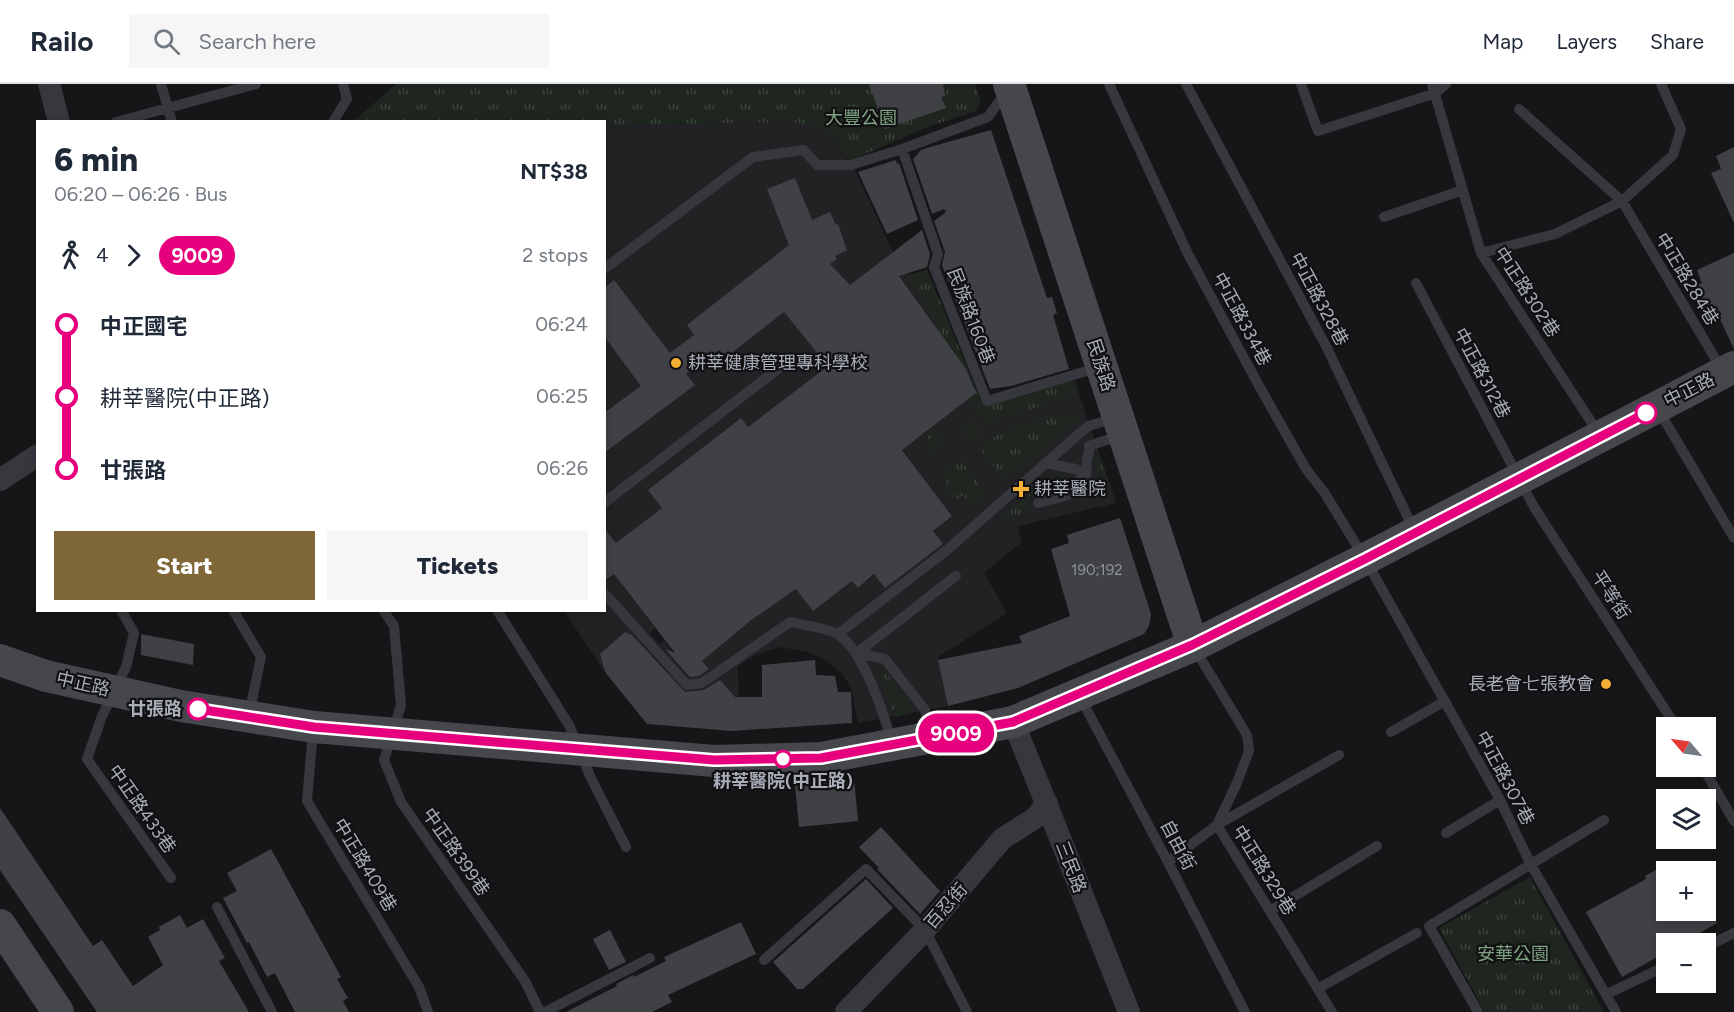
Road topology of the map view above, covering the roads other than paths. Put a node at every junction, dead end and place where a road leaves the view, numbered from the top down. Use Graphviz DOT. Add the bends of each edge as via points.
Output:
graph roads {
  1 [pos="49,84"];
  2 [pos="161,84"];
  3 [pos="256,84"];
  4 [pos="343,84"];
  5 [pos="1109,84"];
  6 [pos="1186,84"];
  7 [pos="1301,84"];
  8 [pos="1446,84"];
  9 [pos="1661,84"];
  10 [pos="1010,85"];
  11 [pos="243,86"];
  12 [pos="1434,89"];
  13 [pos="168,108"];
  14 [pos="1520,109"];
  15 [pos="58,120"];
  16 [pos="123,120"];
  17 [pos="171,120"];
  18 [pos="334,120"];
  19 [pos="902,149"];
  20 [pos="1463,190"];
  21 [pos="1622,201"];
  22 [pos="1384,217"];
  23 [pos="1481,253"];
  24 [pos="606,267"];
  25 [pos="1416,283"];
  26 [pos="783,365"];
  27 [pos="1101,366"];
  28 [pos="1729,370"];
  29 [pos="1657,407"];
  30 [pos="1122,426"];
  31 [pos="1600,436"];
  32 [pos="36,460"];
  33 [pos="1046,464"];
  34 [pos="1520,478"];
  35 [pos="0,480"];
  36 [pos="1083,485"];
  37 [pos="606,501"];
  38 [pos="1038,503"];
  39 [pos="1415,533"];
  40 [pos="1734,538"];
  41 [pos="1365,559"];
  42 [pos="956,576"];
  43 [pos="606,595"];
  44 [pos="122,612"];
  45 [pos="234,612"];
  46 [pos="384,612"];
  47 [pos="498,612"];
  48 [pos="838,634"];
  49 [pos="1192,645"];
  50 [pos="857,653"];
  51 [pos="0,660"];
  52 [pos="114,691"];
  53 [pos="1079,694"];
  54 [pos="1445,700"];
  55 [pos="1670,717"];
  56 [pos="248,718"];
  57 [pos="1013,722"];
  58 [pos="314,727"];
  59 [pos="1391,732"];
  60 [pos="392,734"];
  61 [pos="932,738"];
  62 [pos="892,745"];
  63 [pos="579,749"];
  64 [pos="1339,755"];
  65 [pos="1708,777"];
  66 [pos="1500,800"];
  67 [pos="1047,803"];
  68 [pos="1604,820"];
  69 [pos="1734,821"];
  70 [pos="1217,825"];
  71 [pos="1446,833"];
  72 [pos="1377,846"];
  73 [pos="626,847"];
  74 [pos="1168,862"];
  75 [pos="1531,865"];
  76 [pos="171,878"];
  77 [pos="217,907"];
  78 [pos="1270,911"];
  79 [pos="0,925"];
  80 [pos="925,930"];
  81 [pos="1417,933"];
  82 [pos="1734,933"];
  83 [pos="1716,942"];
  84 [pos="650,958"];
  85 [pos="764,960"];
  86 [pos="1656,971"];
  87 [pos="1319,988"];
  88 [pos="1607,994"];
  89 [pos="58,1012"];
  90 [pos="272,1012"];
  91 [pos="428,1012"];
  92 [pos="540,1012"];
  93 [pos="545,1012"];
  94 [pos="847,1012"];
  95 [pos="967,1012"];
  96 [pos="1129,1012"];
  97 [pos="1245,1012"];
  98 [pos="1332,1012"];
  99 [pos="1478,1012"];
  100 [pos="1616,1012"];
  1 -- 15 [label="street"];
  2 -- 13 [label="lane"];
  3 -- 11 [label="lane"];
  4 -- 18 [label="lane" via="347,99"];
  5 -- 41 [label="lane, 中正路334巷" via="1188,254 1258,384 1306,469"];
  6 -- 39 [label="lane, 中正路328巷" via="1327,348"];
  7 -- 12 [label="lane" via="1318,131"];
  8 -- 12 [label="lane"];
  9 -- 21 [label="lane" via="1681,129 1673,155"];
  10 -- 19 [label="lane" via="988,117"];
  10 -- 27 [label="street, 民族路"];
  11 -- 13 [label="lane"];
  12 -- 20 [label="lane, 中正路302巷"];
  13 -- 16 [label="lane"];
  13 -- 17 [label="lane"];
  14 -- 21 [label="lane, 中正路284巷"];
  19 -- 24 [label="lane" via="851,165 817,165 804,150 753,157"];
  19 -- 27 [label="lane, 民族路160巷" via="938,254 934,267 987,401"];
  20 -- 22 [label="lane"];
  20 -- 23 [label="lane, 中正路302巷"];
  21 -- 23 [label="lane" via="1555,234"];
  21 -- 28 [label="lane, 中正路284巷"];
  23 -- 31 [label="lane, 中正路302巷"];
  25 -- 34 [label="lane, 中正路312巷"];
  26 -- 37 [label="lane"];
  27 -- 30 [label="street, 民族路"];
  28 -- 29 [label="street, 中正路"];
  29 -- 31 [label="street, 中正路"];
  29 -- 40 [label="lane"];
  30 -- 33 [label="lane" via="1088,426"];
  30 -- 36 [label="lane" via="1089,446"];
  30 -- 49 [label="street, 民族路"];
  31 -- 34 [label="street, 中正路"];
  32 -- 35 [label="street"];
  33 -- 36 [label="lane" via="1076,469"];
  33 -- 48 [label="lane" via="947,550"];
  34 -- 39 [label="street, 中正路"];
  34 -- 55 [label="lane, 平等街" via="1534,507"];
  36 -- 38 [label="lane" via="1074,492"];
  39 -- 41 [label="street, 中正路"];
  41 -- 49 [label="street, 中正路"];
  41 -- 54 [label="lane, 中正路307巷"];
  42 -- 50 [label="lane"];
  43 -- 48 [label="lane" via="687,685 702,683 790,622"];
  44 -- 52 [label="lane" via="135,633 126,667"];
  45 -- 56 [label="lane" via="261,657"];
  46 -- 60 [label="lane, 中正路399巷" via="394,626 401,705"];
  47 -- 63 [label="lane" via="569,724"];
  48 -- 50 [label="lane"];
  49 -- 53 [label="street, 中正路"];
  49 -- 70 [label="lane, 中正路329巷" via="1247,735 1249,751"];
  50 -- 61 [label="lane" via="885,659 925,710"];
  50 -- 62 [label="lane" via="886,719"];
  51 -- 52 [label="street, 中正路" via="46,676"];
  52 -- 56 [label="street, 中正路"];
  52 -- 76 [label="lane, 中正路433巷" via="87,759"];
  53 -- 57 [label="street, 中正路"];
  53 -- 74 [label="lane, 自由街"];
  54 -- 59 [label="lane"];
  54 -- 66 [label="lane, 中正路307巷"];
  56 -- 58 [label="street, 中正路"];
  57 -- 61 [label="street, 中正路"];
  57 -- 67 [label="street, 三民路"];
  58 -- 60 [label="street, 中正路"];
  58 -- 91 [label="lane, 中正路409巷" via="307,801 419,987"];
  60 -- 63 [label="street, 中正路"];
  60 -- 92 [label="lane, 中正路399巷" via="384,760 400,802 525,981"];
  61 -- 62 [label="street, 中正路"];
  62 -- 63 [label="street, 中正路" via="821,758 714,760"];
  63 -- 73 [label="lane"];
  64 -- 70 [label="lane"];
  65 -- 69 [label="lane"];
  66 -- 71 [label="lane"];
  66 -- 75 [label="lane, 中正路307巷"];
  67 -- 80 [label="street, 百忍街" via="1035,818 1002,839"];
  67 -- 96 [label="street, 三民路"];
  68 -- 75 [label="lane"];
  70 -- 74 [label="lane"];
  70 -- 78 [label="lane, 中正路329巷"];
  72 -- 78 [label="lane"];
  74 -- 97 [label="lane, 自由街"];
  75 -- 88 [label="lane, 中正路307巷"];
  75 -- 99 [label="lane" via="1429,926"];
  77 -- 90 [label="lane"];
  78 -- 87 [label="lane, 中正路329巷"];
  79 -- 89 [label="street"];
  80 -- 85 [label="lane" via="866,869"];
  80 -- 94 [label="street, 百忍街"];
  80 -- 95 [label="lane"];
  81 -- 87 [label="lane"];
  82 -- 83 [label="lane"];
  84 -- 93 [label="lane"];
  86 -- 88 [label="lane"];
  87 -- 98 [label="lane, 中正路329巷"];
  88 -- 100 [label="lane, 中正路307巷"];
}
